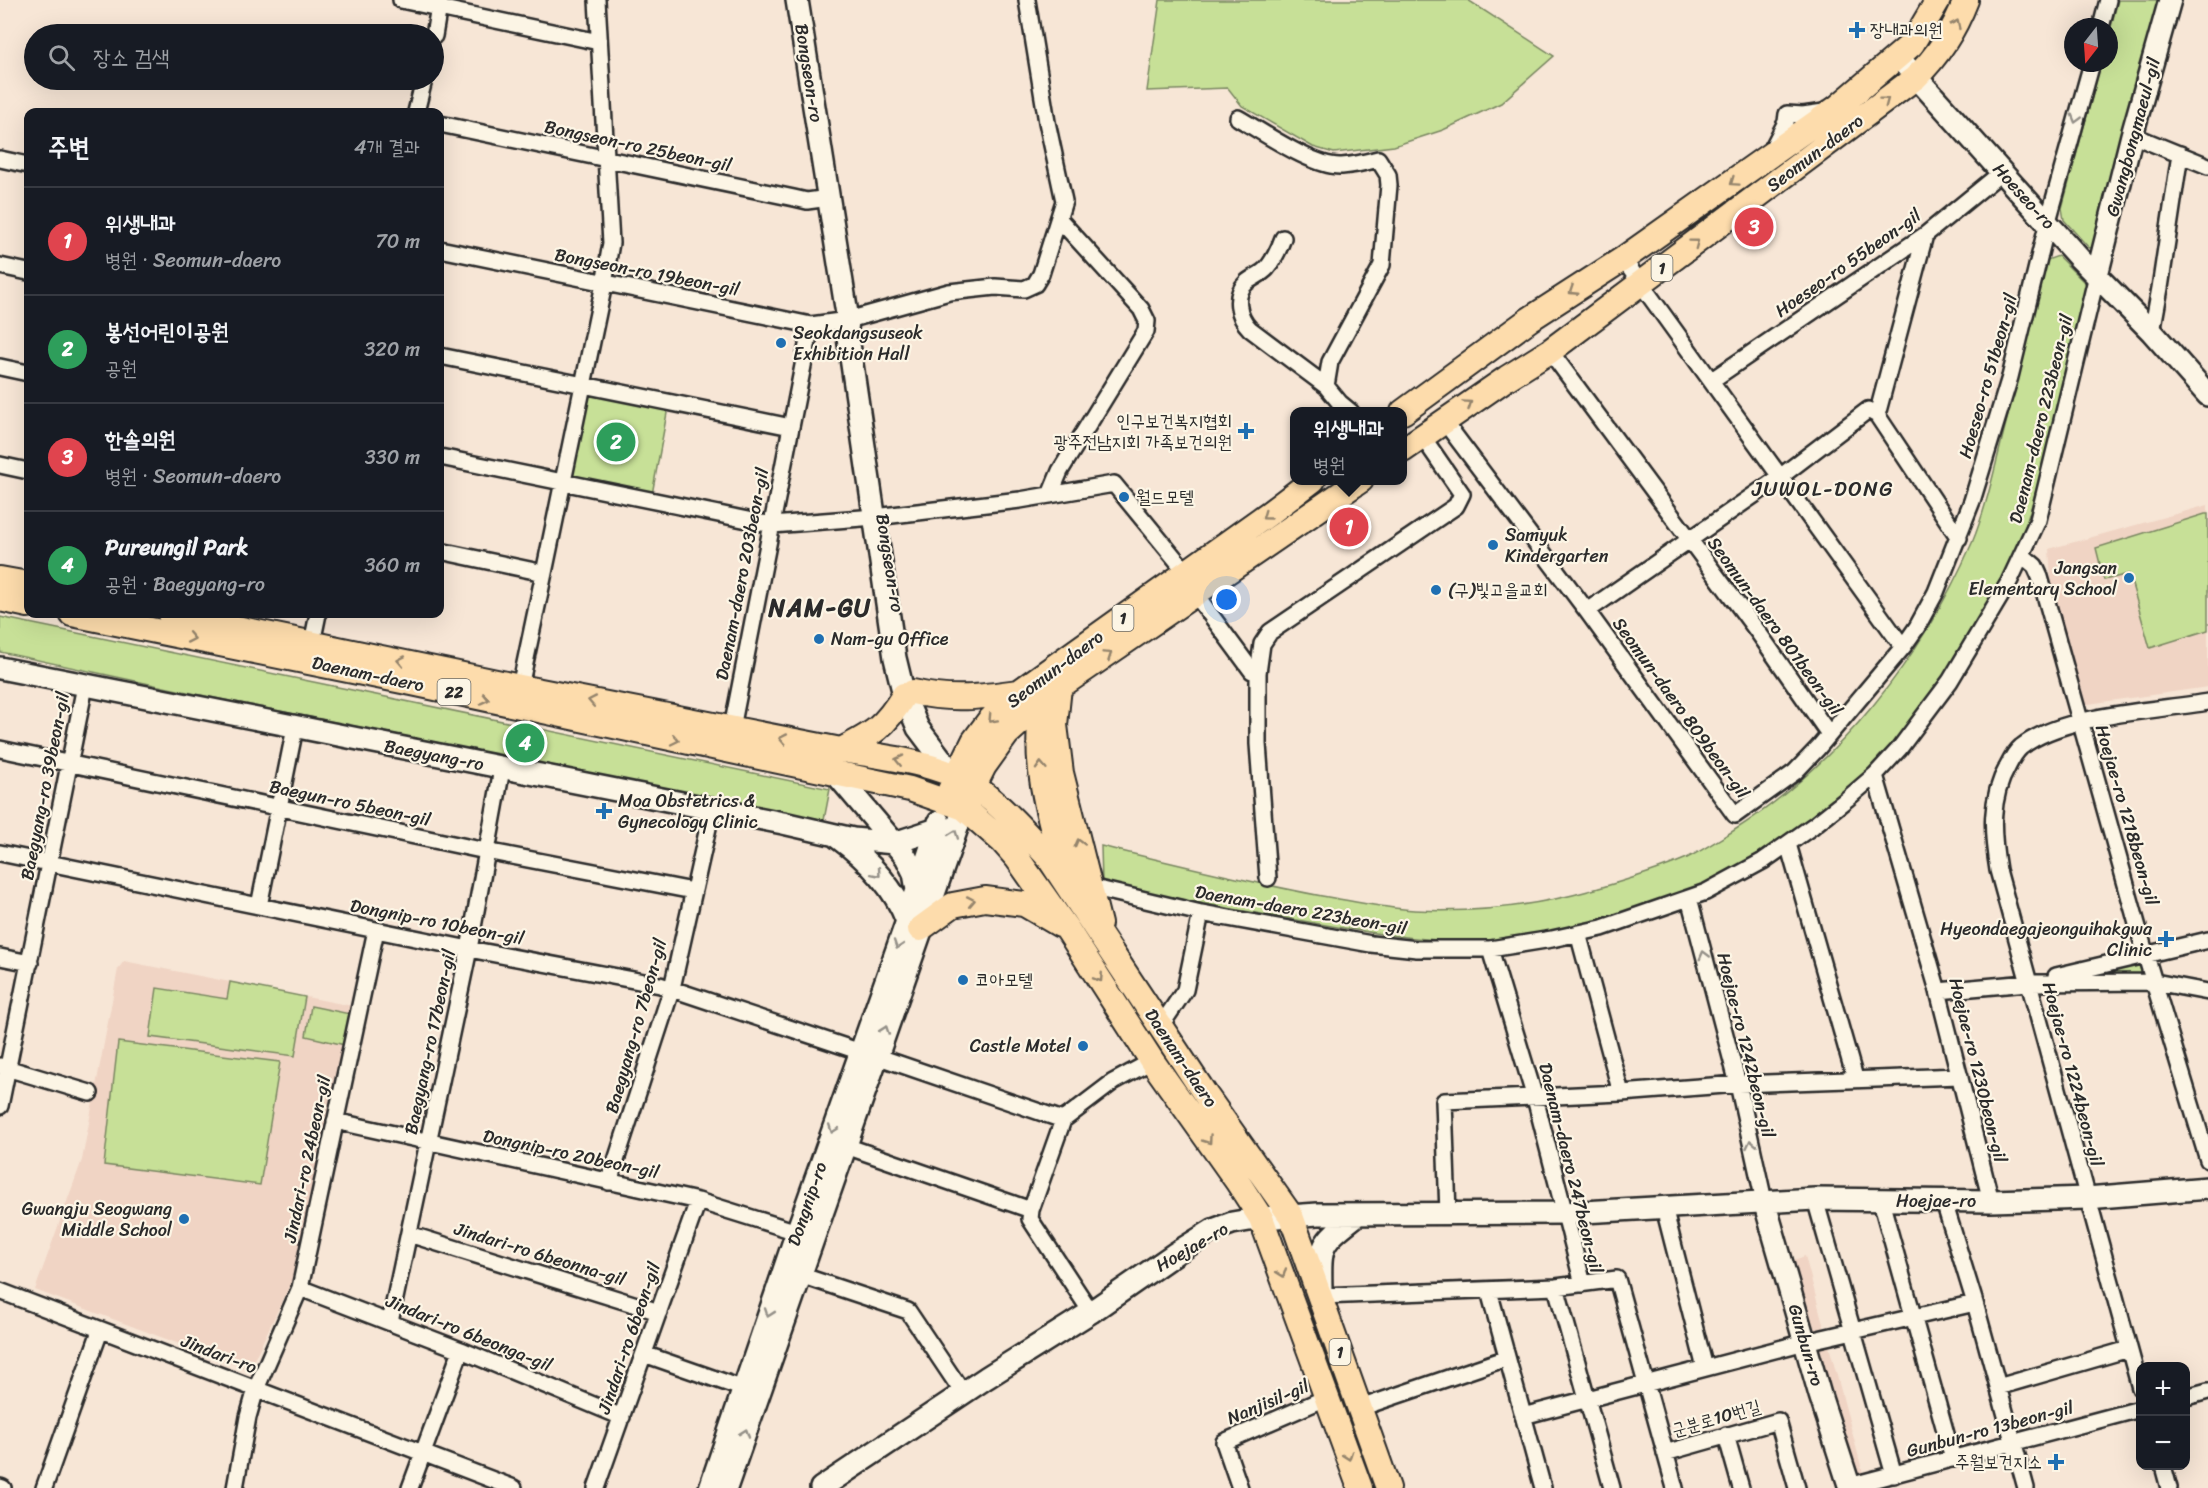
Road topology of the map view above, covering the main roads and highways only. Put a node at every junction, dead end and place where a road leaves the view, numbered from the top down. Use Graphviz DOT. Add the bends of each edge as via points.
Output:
graph roads {
  1 [pos="797,0"];
  2 [pos="1938,0"];
  3 [pos="1966,0"];
  4 [pos="2170,0"];
  5 [pos="1898,57"];
  6 [pos="1915,78"];
  7 [pos="2097,275"];
  8 [pos="2208,395"];
  9 [pos="1407,409"];
  10 [pos="1407,447"];
  11 [pos="1306,485"];
  12 [pos="1354,485"];
  13 [pos="0,579"];
  14 [pos="24,583"];
  15 [pos="0,599"];
  16 [pos="24,604"];
  17 [pos="106,618"];
  18 [pos="190,618"];
  19 [pos="0,668"];
  20 [pos="1019,692"];
  21 [pos="909,694"];
  22 [pos="1051,695"];
  23 [pos="841,750"];
  24 [pos="963,777"];
  25 [pos="842,780"];
  26 [pos="954,805"];
  27 [pos="937,829"];
  28 [pos="834,835"];
  29 [pos="894,843"];
  30 [pos="918,890"];
  31 [pos="1084,895"];
  32 [pos="914,925"];
  33 [pos="1067,929"];
  34 [pos="869,1054"];
  35 [pos="2208,1188"];
  36 [pos="1764,1201"];
  37 [pos="1357,1215"];
  38 [pos="1291,1216"];
  39 [pos="1261,1218"];
  40 [pos="1321,1296"];
  41 [pos="830,1485"];
  42 [pos="1850,1487"];
  43 [pos="710,1488"];
  44 [pos="726,1488"];
  45 [pos="1360,1488"];
  46 [pos="1388,1488"];
  1 -- 21 [label="main road, Bongseon-ro" via="848,322 853,329 871,431 895,658"];
  2 -- 5 [label="main road, Seomun-daero / 1" via="1912,44"];
  6 -- 3 [label="main road, Seomun-daero / 1, one-way" via="1942,49"];
  4 -- 7 [label="main road, Gwangbongmaeul-gil"];
  5 -- 6 [label="main road, Hoeseo-ro"];
  5 -- 9 [label="main road, Seomun-daero / 1, one-way" via="1766,159 1530,319"];
  6 -- 7 [label="main road, Hoeseo-ro"];
  10 -- 6 [label="main road, Seomun-daero / 1, one-way" via="1550,351"];
  7 -- 8 [label="main road, Hoeseo-ro"];
  11 -- 20 [label="main road, Seomun-daero / 1, one-way"];
  22 -- 12 [label="main road, Seomun-daero / 1, one-way"];
  13 -- 14 [label="main road"];
  15 -- 16 [label="main road"];
  17 -- 25 [label="main road, Daenam-daero / 22, one-way"];
  23 -- 18 [label="main road, Daenam-daero / 22, one-way"];
  19 -- 28 [label="main road, Baegyang-ro"];
  20 -- 21 [label="main road" via="939,698"];
  20 -- 24 [label="main road, Seomun-daero / 1, one-way" via="974,741"];
  21 -- 23 [label="main road" via="891,718 870,736"];
  21 -- 24 [label="main road, Bongseon-ro"];
  22 -- 24 [label="main road, Seomun-daero / 1" via="1007,734 984,766"];
  31 -- 22 [label="main road, one-way" via="1057,845 1041,779 1039,724"];
  24 -- 23 [label="main road, Daenam-daero, one-way" via="883,756"];
  23 -- 25 [label="main road" via="855,760 853,771"];
  24 -- 26 [label="main road, Seomun-daero / 1"];
  24 -- 31 [label="main road, Daenam-daero" via="1021,826"];
  25 -- 26 [label="main road, Daenam-daero / 22" via="910,789"];
  25 -- 28 [label="main road" via="855,807 854,820 848,829"];
  25 -- 29 [label="main road"];
  26 -- 27 [label="main road, Dongnip-ro"];
  32 -- 26 [label="main road, Dongnip-ro, one-way"];
  26 -- 33 [label="main road, Daenam-daero / 1" via="1003,842"];
  27 -- 29 [label="main road, Baegyang-ro"];
  27 -- 30 [label="main road, Dongnip-ro"];
  28 -- 29 [label="main road, Baegyang-ro"];
  28 -- 32 [label="main road, one-way" via="868,863"];
  29 -- 30 [label="main road" via="906,857"];
  30 -- 32 [label="main road, Dongnip-ro"];
  31 -- 38 [label="main road, Daenam-daero / 1" via="1103,941"];
  32 -- 33 [label="main road, one-way" via="953,904 985,898 1024,904"];
  32 -- 34 [label="main road, Dongnip-ro"];
  33 -- 39 [label="main road, Daenam-daero / 1, one-way"];
  34 -- 43 [label="main road, Dongnip-ro, one-way" via="797,1232"];
  44 -- 34 [label="main road, Dongnip-ro, one-way" via="846,1146"];
  35 -- 36 [label="main road, Hoejae-ro" via="1991,1201"];
  36 -- 37 [label="main road, Hoejae-ro" via="1565,1213"];
  36 -- 42 [label="main road, Gunbun-ro"];
  37 -- 38 [label="main road, Hoejae-ro"];
  37 -- 40 [label="main road" via="1326,1241 1320,1254"];
  38 -- 39 [label="main road, Hoejae-ro"];
  38 -- 40 [label="main road, Daenam-daero / 1"];
  39 -- 41 [label="main road, Hoejae-ro" via="1232,1222 1213,1230"];
  39 -- 45 [label="main road, Daenam-daero / 1, one-way"];
  40 -- 46 [label="main road, Daenam-daero / 1"];
}
